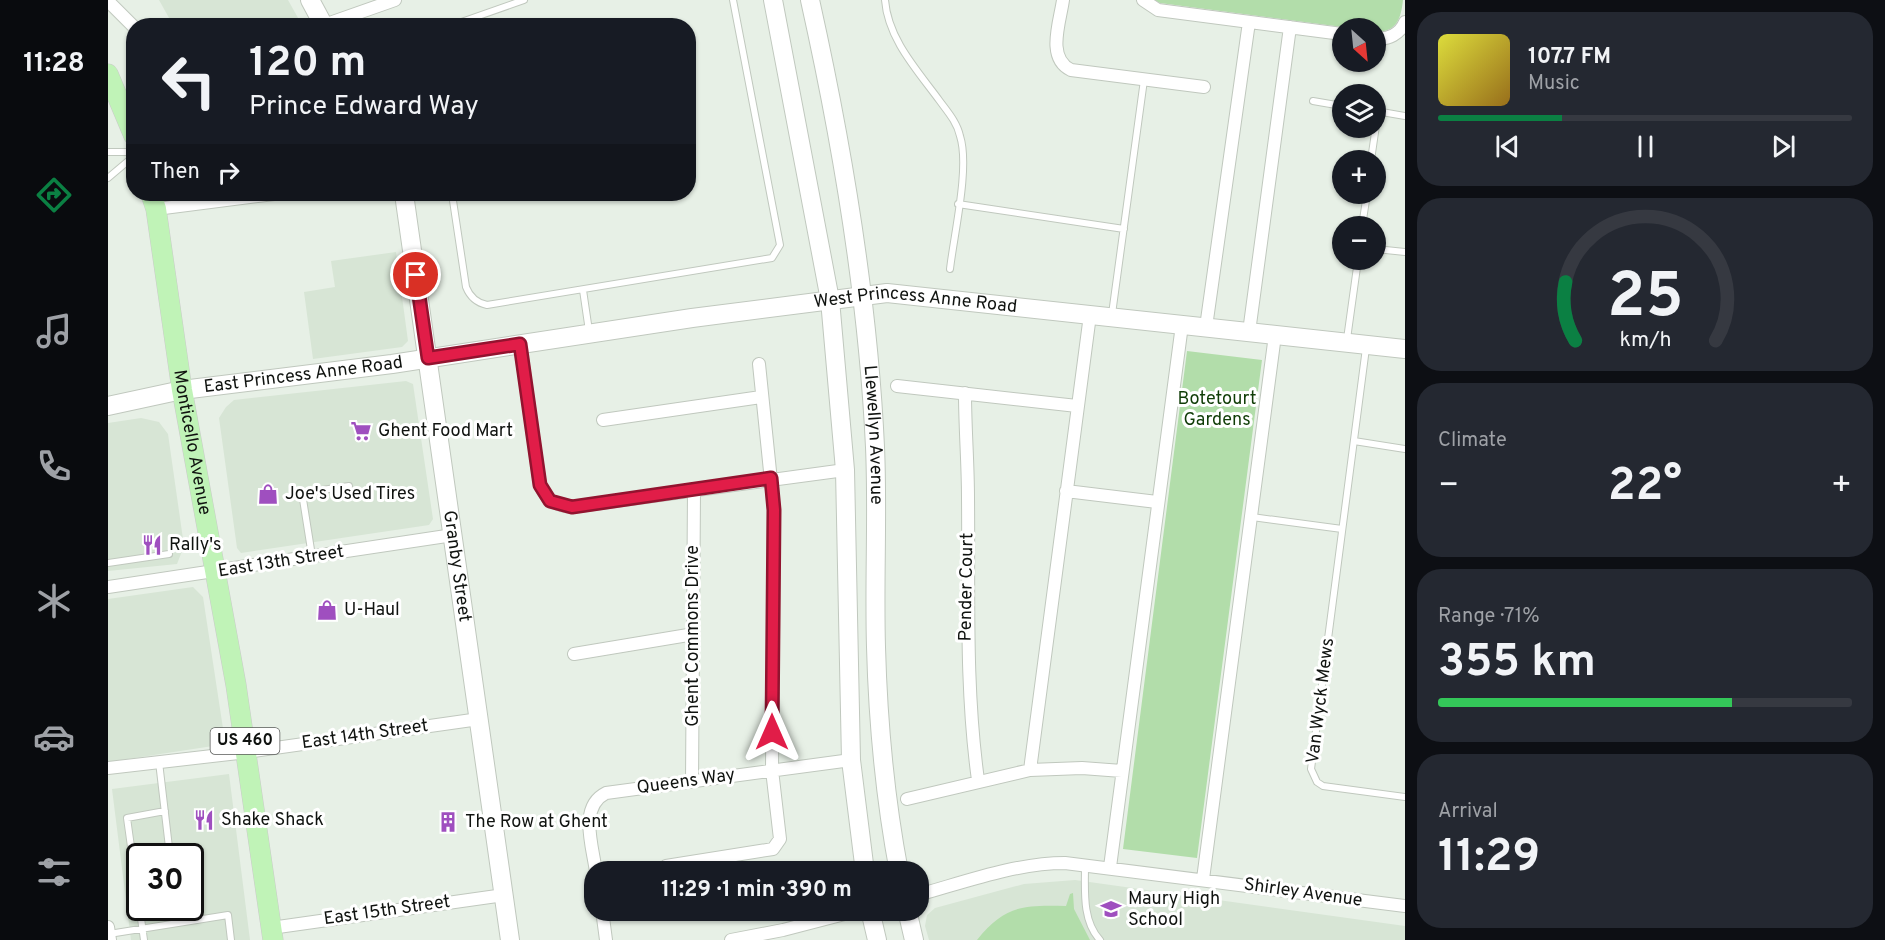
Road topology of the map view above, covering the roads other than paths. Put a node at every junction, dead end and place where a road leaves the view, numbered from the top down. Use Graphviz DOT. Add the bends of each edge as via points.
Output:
graph roads {
  1 [pos="310,0"];
  2 [pos="395,0"];
  3 [pos="524,0"];
  4 [pos="733,0"];
  5 [pos="773,0"];
  6 [pos="810,0"];
  7 [pos="885,0"];
  8 [pos="1063,0"];
  9 [pos="1143,0"];
  10 [pos="110,2"];
  11 [pos="320,18"];
  12 [pos="344,18"];
  13 [pos="473,18"];
  14 [pos="126,19"];
  15 [pos="1249,22"];
  16 [pos="1405,22"];
  17 [pos="1290,27"];
  18 [pos="1332,33"];
  19 [pos="1386,38"];
  20 [pos="108,74"];
  21 [pos="1144,80"];
  22 [pos="1204,87"];
  23 [pos="1313,101"];
  24 [pos="1332,104"];
  25 [pos="1386,113"];
  26 [pos="1405,116"];
  27 [pos="126,117"];
  28 [pos="108,152"];
  29 [pos="126,153"];
  30 [pos="126,161"];
  31 [pos="108,178"];
  32 [pos="154,201"];
  33 [pos="405,201"];
  34 [pos="453,201"];
  35 [pos="958,204"];
  36 [pos="1124,230"];
  37 [pos="1386,250"];
  38 [pos="1405,252"];
  39 [pos="950,269"];
  40 [pos="1357,270"];
  41 [pos="583,290"];
  42 [pos="863,296"];
  43 [pos="830,300"];
  44 [pos="1089,315"];
  45 [pos="1111,317"];
  46 [pos="1182,324"];
  47 [pos="1206,327"];
  48 [pos="1249,332"];
  49 [pos="589,333"];
  50 [pos="1275,335"];
  51 [pos="1347,343"];
  52 [pos="520,344"];
  53 [pos="1366,345"];
  54 [pos="1405,349"];
  55 [pos="428,358"];
  56 [pos="759,364"];
  57 [pos="897,386"];
  58 [pos="182,390"];
  59 [pos="965,393"];
  60 [pos="761,397"];
  61 [pos="108,406"];
  62 [pos="1077,406"];
  63 [pos="603,420"];
  64 [pos="1354,441"];
  65 [pos="1405,449"];
  66 [pos="845,470"];
  67 [pos="771,478"];
  68 [pos="349,486"];
  69 [pos="694,491"];
  70 [pos="1066,491"];
  71 [pos="1157,502"];
  72 [pos="1252,517"];
  73 [pos="1342,529"];
  74 [pos="453,536"];
  75 [pos="169,554"];
  76 [pos="312,557"];
  77 [pos="108,563"];
  78 [pos="217,572"];
  79 [pos="108,587"];
  80 [pos="694,634"];
  81 [pos="574,654"];
  82 [pos="479,719"];
  83 [pos="246,752"];
  84 [pos="851,760"];
  85 [pos="159,762"];
  86 [pos="108,768"];
  87 [pos="772,770"];
  88 [pos="1030,770"];
  89 [pos="1122,771"];
  90 [pos="978,780"];
  91 [pos="692,782"];
  92 [pos="1405,797"];
  93 [pos="907,799"];
  94 [pos="165,811"];
  95 [pos="169,843"];
  96 [pos="594,861"];
  97 [pos="697,861"];
  98 [pos="864,861"];
  99 [pos="897,861"];
  100 [pos="1085,865"];
  101 [pos="1110,867"];
  102 [pos="1203,879"];
  103 [pos="929,891"];
  104 [pos="504,894"];
  105 [pos="1405,906"];
  106 [pos="603,921"];
  107 [pos="818,921"];
  108 [pos="873,921"];
  109 [pos="910,921"];
  110 [pos="178,923"];
  111 [pos="142,929"];
  112 [pos="109,934"];
  113 [pos="272,934"];
  114 [pos="144,940"];
  115 [pos="231,940"];
  116 [pos="510,940"];
  117 [pos="606,940"];
  118 [pos="731,940"];
  119 [pos="877,940"];
  120 [pos="914,940"];
  121 [pos="1100,940"];
  1 -- 11 [label="street"];
  2 -- 12 [label="street"];
  3 -- 13 [label="lane"];
  4 -- 41 [label="lane" via="770,181 778,252 767,260"];
  5 -- 43 [label="street, Llewellyn Avenue"];
  6 -- 42 [label="street, Llewellyn Avenue" via="849,193"];
  7 -- 35 [label="lane" via="890,26 902,48 960,135 963,162"];
  8 -- 21 [label="street" via="1056,52 1064,66"];
  9 -- 15 [label="street" via="1158,10"];
  10 -- 14 [label="street"];
  15 -- 17 [label="street"];
  15 -- 47 [label="street"];
  16 -- 19 [label="street" via="1397,33"];
  17 -- 18 [label="street"];
  17 -- 48 [label="street"];
  20 -- 27 [label="main road"];
  21 -- 22 [label="street"];
  21 -- 36 [label="lane"];
  23 -- 24 [label="lane"];
  25 -- 26 [label="lane"];
  28 -- 29 [label="lane"];
  30 -- 31 [label="lane"];
  32 -- 58 [label="main road, Monticello Avenue / US 460"];
  33 -- 55 [label="street, Granby Street"];
  34 -- 41 [label="lane" via="466,287 473,299 487,305"];
  35 -- 36 [label="lane"];
  35 -- 39 [label="lane"];
  36 -- 45 [label="lane"];
  37 -- 38 [label="lane"];
  40 -- 51 [label="lane"];
  41 -- 49 [label="lane"];
  42 -- 43 [label="street, West Princess Anne Road"];
  42 -- 44 [label="street, West Princess Anne Road" via="887,293"];
  42 -- 99 [label="street, Llewellyn Avenue" via="875,450 878,695"];
  43 -- 49 [label="street, West Princess Anne Road"];
  43 -- 66 [label="street, Llewellyn Avenue"];
  44 -- 45 [label="street, West Princess Anne Road"];
  44 -- 62 [label="street"];
  45 -- 46 [label="street, West Princess Anne Road"];
  46 -- 47 [label="street, West Princess Anne Road"];
  46 -- 71 [label="street"];
  47 -- 48 [label="street, West Princess Anne Road"];
  48 -- 50 [label="street, West Princess Anne Road"];
  49 -- 52 [label="street, West Princess Anne Road"];
  50 -- 51 [label="street, West Princess Anne Road"];
  50 -- 72 [label="street"];
  51 -- 53 [label="street, West Princess Anne Road"];
  52 -- 55 [label="street, West Princess Anne Road"];
  52 -- 69 [label="street" via="540,485 550,501 572,507"];
  53 -- 54 [label="street, West Princess Anne Road"];
  53 -- 64 [label="lane, Van Wyck Mews"];
  55 -- 58 [label="street, East Princess Anne Road"];
  55 -- 74 [label="street, Granby Street"];
  56 -- 60 [label="street"];
  57 -- 59 [label="street"];
  58 -- 61 [label="street, East Princess Anne Road"];
  58 -- 78 [label="main road, Monticello Avenue / US 460"];
  59 -- 62 [label="street"];
  59 -- 90 [label="street, Pender Court" via="967,653"];
  60 -- 63 [label="street"];
  60 -- 67 [label="street"];
  62 -- 70 [label="street"];
  64 -- 65 [label="lane"];
  64 -- 73 [label="lane, Van Wyck Mews"];
  66 -- 67 [label="street"];
  66 -- 84 [label="street, Llewellyn Avenue"];
  67 -- 69 [label="street"];
  67 -- 87 [label="street"];
  68 -- 76 [label="lane" via="302,492"];
  69 -- 80 [label="street, Ghent Commons Drive"];
  70 -- 71 [label="street"];
  70 -- 88 [label="street"];
  71 -- 89 [label="street"];
  72 -- 73 [label="lane"];
  72 -- 102 [label="street"];
  73 -- 92 [label="lane, Van Wyck Mews" via="1311,769 1323,786"];
  74 -- 76 [label="street, East 13th Street"];
  74 -- 82 [label="street, Granby Street"];
  75 -- 77 [label="lane"];
  76 -- 78 [label="street, East 13th Street"];
  78 -- 79 [label="street, East 13th Street"];
  78 -- 83 [label="main road, Monticello Avenue / US 460"];
  80 -- 81 [label="street"];
  80 -- 91 [label="street, Ghent Commons Drive"];
  82 -- 83 [label="street, East 14th Street"];
  82 -- 104 [label="street, Granby Street"];
  83 -- 85 [label="street, East 14th Street"];
  83 -- 113 [label="main road, Monticello Avenue / US 460"];
  84 -- 87 [label="street, Queens Way"];
  84 -- 98 [label="street, Llewellyn Avenue"];
  85 -- 86 [label="street, East 14th Street"];
  85 -- 94 [label="lane"];
  87 -- 91 [label="street, Queens Way"];
  87 -- 97 [label="street" via="778,845"];
  88 -- 89 [label="street"];
  88 -- 90 [label="street"];
  89 -- 101 [label="street"];
  90 -- 93 [label="street"];
  91 -- 96 [label="street, Queens Way" via="599,797 588,815"];
  94 -- 95 [label="lane"];
  94 -- 111 [label="lane" via="127,818"];
  100 -- 101 [label="street, Shirley Avenue"];
  100 -- 103 [label="street, Shirley Avenue" via="1049,863"];
  100 -- 121 [label="lane" via="1086,909"];
  101 -- 102 [label="street, Shirley Avenue"];
  102 -- 105 [label="street, Shirley Avenue"];
  104 -- 113 [label="street, East 15th Street"];
  104 -- 116 [label="street, Granby Street"];
  106 -- 117 [label="street"];
  107 -- 118 [label="street"];
  108 -- 119 [label="street"];
  109 -- 120 [label="street"];
  110 -- 111 [label="lane"];
  110 -- 115 [label="lane" via="228,915"];
  111 -- 112 [label="lane"];
  111 -- 114 [label="lane"];
}
